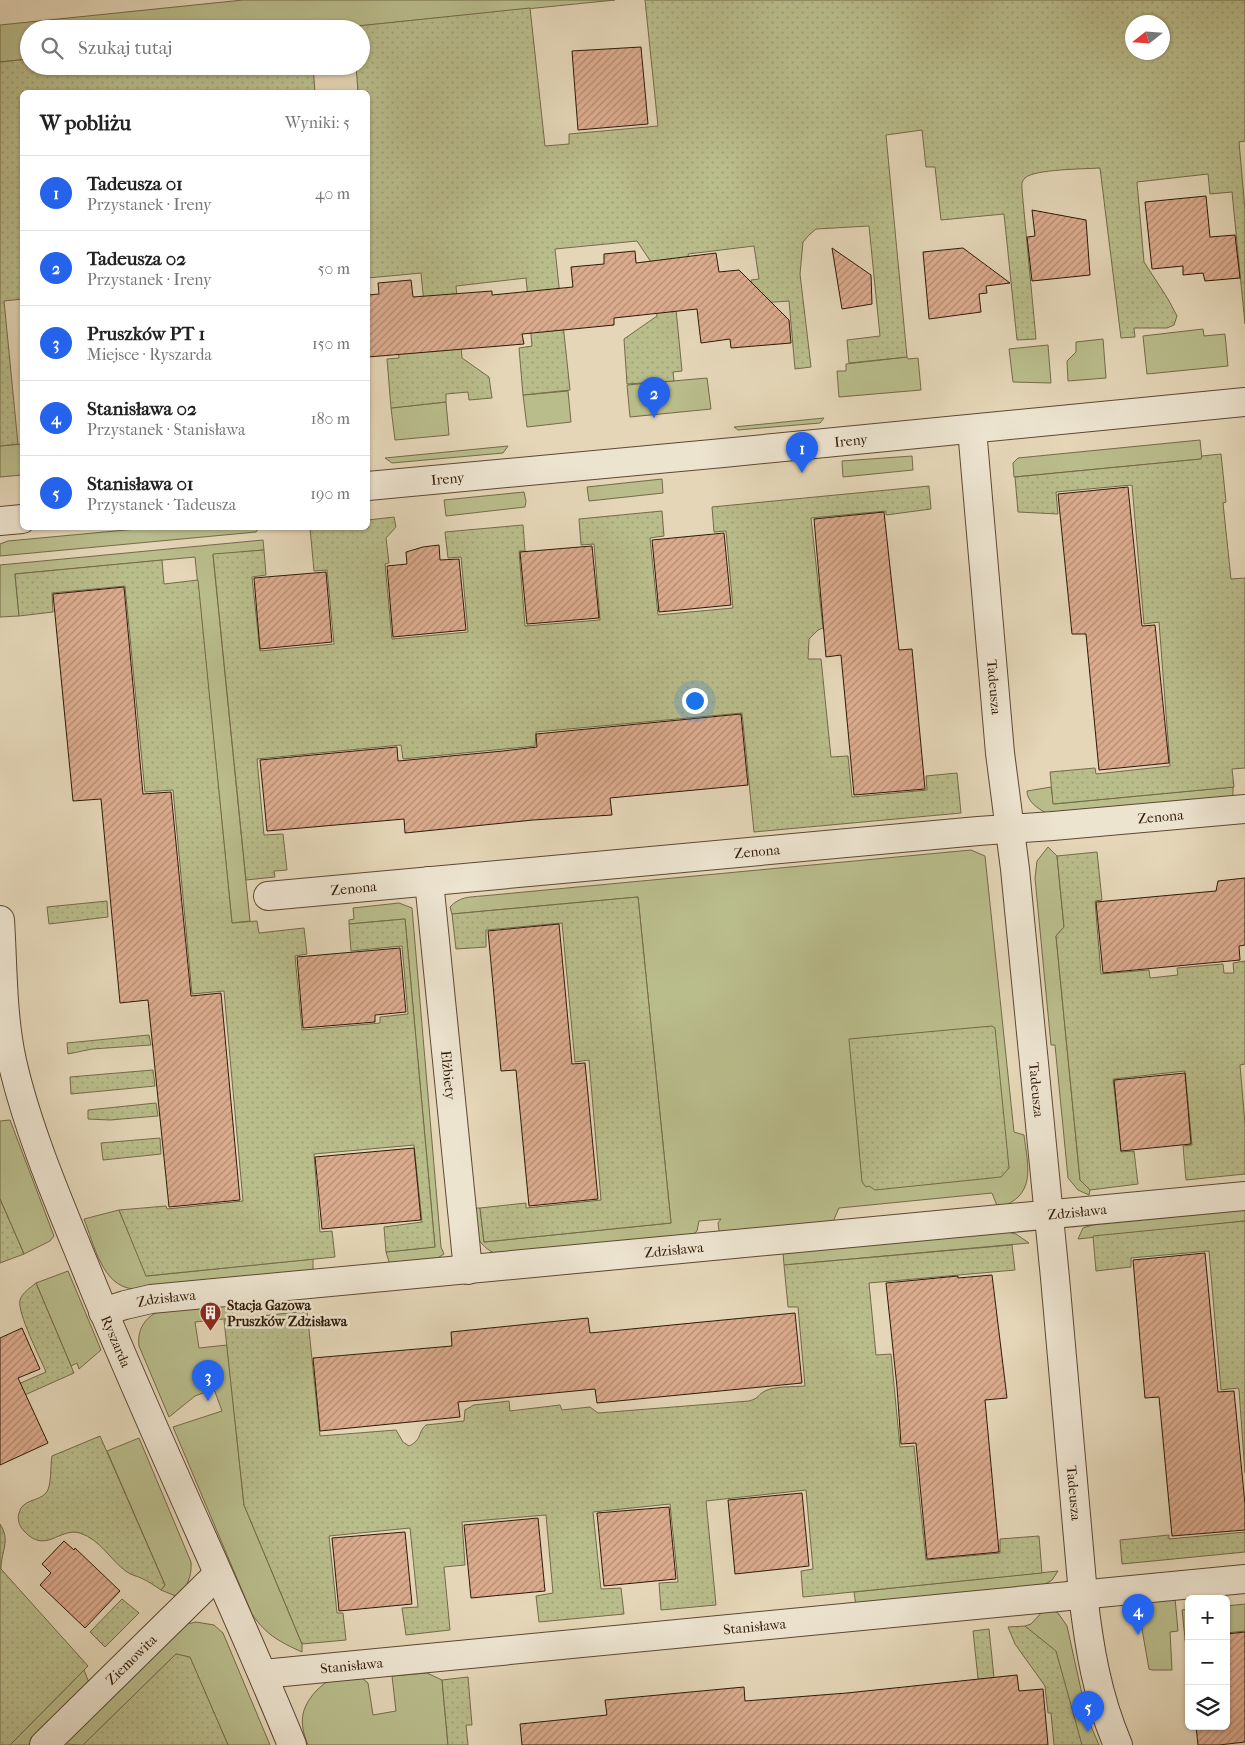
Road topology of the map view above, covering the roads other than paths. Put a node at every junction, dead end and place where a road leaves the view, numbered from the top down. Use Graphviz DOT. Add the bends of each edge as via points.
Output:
graph roads {
  1 [pos="1245,402"];
  2 [pos="972,429"];
  3 [pos="370,486"];
  4 [pos="20,519"];
  5 [pos="0,521"];
  6 [pos="1245,809"];
  7 [pos="1009,828"];
  8 [pos="429,881"];
  9 [pos="268,896"];
  10 [pos="0,920"];
  11 [pos="2,990"];
  12 [pos="1245,1196"];
  13 [pos="1049,1215"];
  14 [pos="468,1270"];
  15 [pos="104,1312"];
  16 [pos="218,1574"];
  17 [pos="1245,1579"];
  18 [pos="1083,1594"];
  19 [pos="263,1674"];
  20 [pos="44,1745"];
  21 [pos="292,1745"];
  22 [pos="1118,1745"];
  1 -- 2 [label="street, Ireny"];
  2 -- 3 [label="street, Ireny"];
  2 -- 7 [label="street, Tadeusza"];
  4 -- 5 [label="street"];
  6 -- 7 [label="street, Zenona"];
  7 -- 8 [label="street, Zenona"];
  7 -- 13 [label="street, Tadeusza"];
  8 -- 9 [label="street, Zenona"];
  8 -- 14 [label="street, Elżbiety"];
  10 -- 11 [label="street, Ryszarda"];
  11 -- 15 [label="street, Ryszarda" via="12,1060 25,1110"];
  12 -- 13 [label="street, Zdzisława"];
  13 -- 14 [label="street, Zdzisława"];
  13 -- 18 [label="street, Tadeusza"];
  14 -- 15 [label="street, Zdzisława" via="151,1299"];
  15 -- 16 [label="street, Ryszarda"];
  16 -- 19 [label="street, Ryszarda"];
  16 -- 20 [label="street, Ziemowita"];
  17 -- 18 [label="street, Stanisława"];
  18 -- 19 [label="street, Stanisława"];
  18 -- 22 [label="street, Tadeusza" via="1096,1685"];
  19 -- 21 [label="street, Ryszarda"];
}
